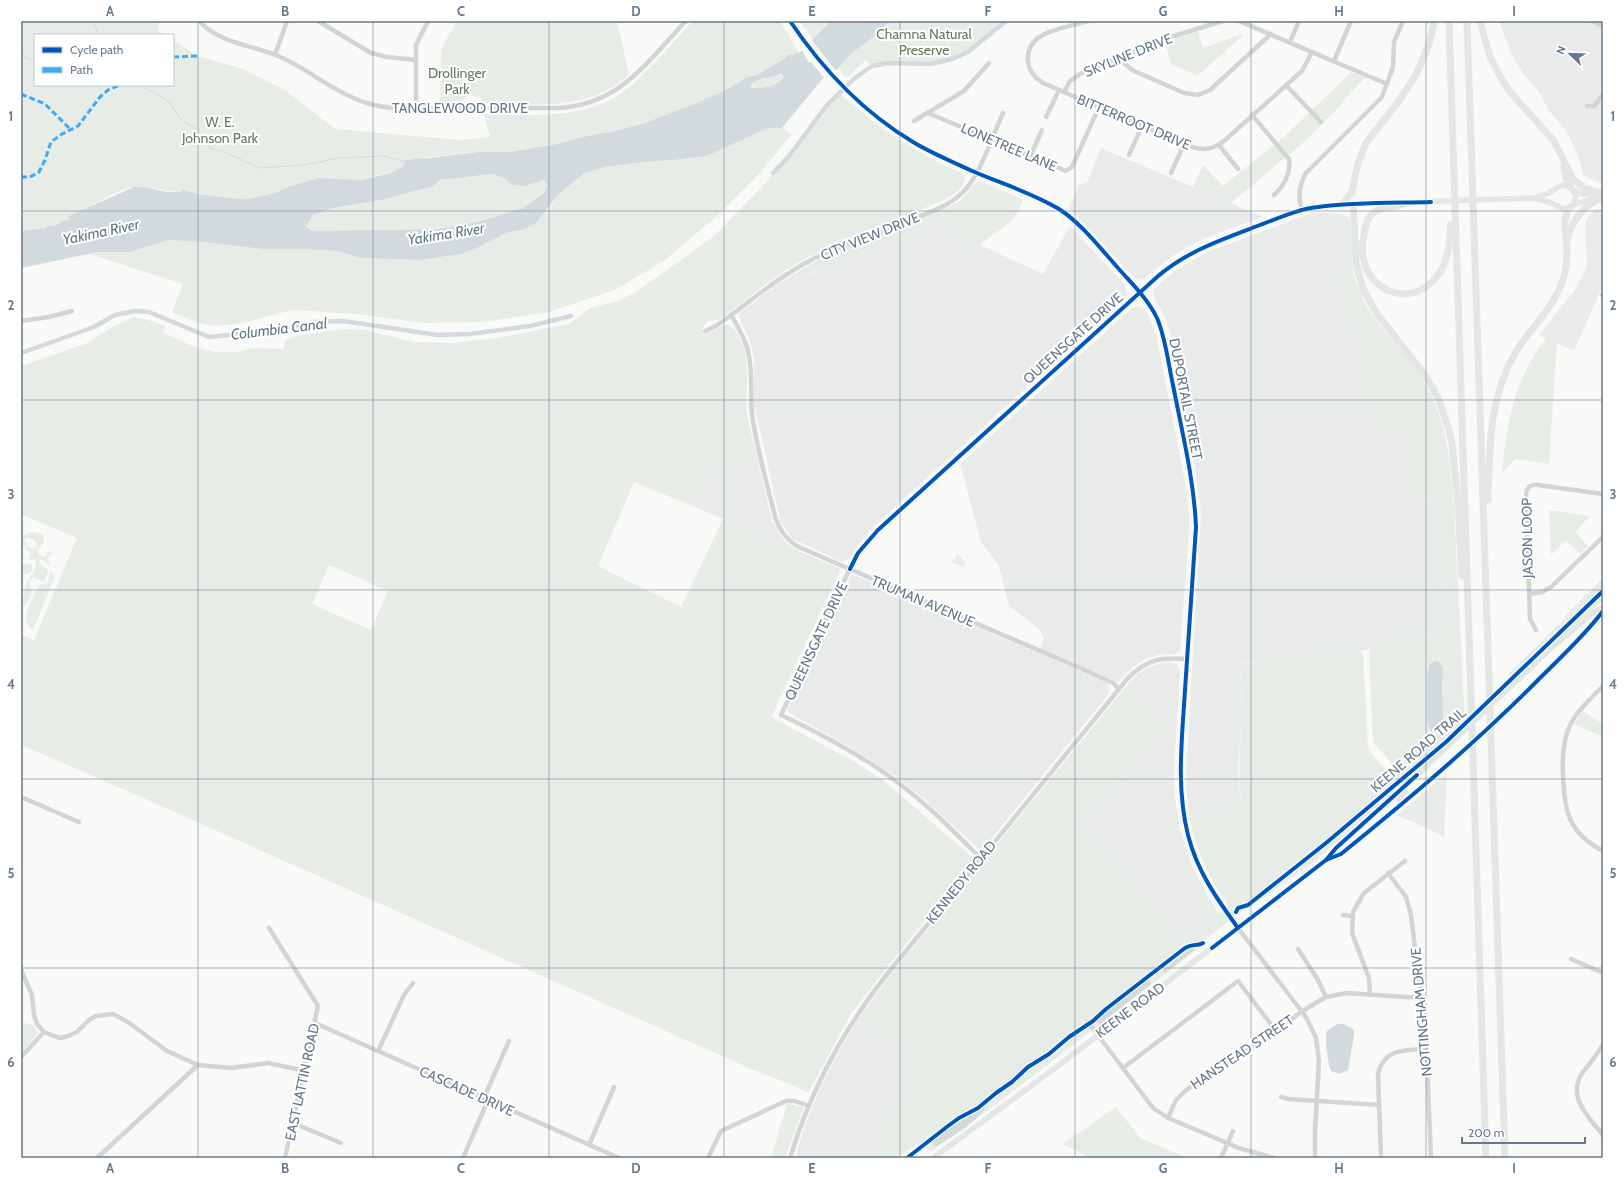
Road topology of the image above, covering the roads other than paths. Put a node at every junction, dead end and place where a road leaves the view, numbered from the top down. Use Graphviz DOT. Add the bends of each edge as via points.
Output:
graph roads {
  1 [pos="199,21"];
  2 [pos="287,21"];
  3 [pos="318,21"];
  4 [pos="428,21"];
  5 [pos="686,21"];
  6 [pos="790,21"];
  7 [pos="1088,21"];
  8 [pos="1223,21"];
  9 [pos="1239,21"];
  10 [pos="1299,21"];
  11 [pos="1351,21"];
  12 [pos="1403,21"];
  13 [pos="1435,21"];
  14 [pos="1449,21"];
  15 [pos="1467,21"];
  16 [pos="1480,21"];
  17 [pos="1592,21"];
  18 [pos="1249,22"];
  19 [pos="1603,26"];
  20 [pos="1272,34"];
  21 [pos="1290,42"];
  22 [pos="1312,52"];
  23 [pos="275,55"];
  24 [pos="1122,56"];
  25 [pos="416,60"];
  26 [pos="1334,61"];
  27 [pos="989,63"];
  28 [pos="1387,84"];
  29 [pos="1286,85"];
  30 [pos="1062,91"];
  31 [pos="1603,95"];
  32 [pos="1587,106"];
  33 [pos="1099,107"];
  34 [pos="416,108"];
  35 [pos="928,113"];
  36 [pos="1003,113"];
  37 [pos="1252,115"];
  38 [pos="1046,117"];
  39 [pos="914,121"];
  40 [pos="1322,122"];
  41 [pos="1142,126"];
  42 [pos="1042,130"];
  43 [pos="991,140"];
  44 [pos="1184,144"];
  45 [pos="1218,146"];
  46 [pos="1561,153"];
  47 [pos="1129,155"];
  48 [pos="1030,157"];
  49 [pos="1238,169"];
  50 [pos="977,173"];
  51 [pos="1171,173"];
  52 [pos="1454,177"];
  53 [pos="1572,189"];
  54 [pos="1274,195"];
  55 [pos="1603,195"];
  56 [pos="1534,198"];
  57 [pos="1405,203"];
  58 [pos="1342,204"];
  59 [pos="1353,204"];
  60 [pos="1571,206"];
  61 [pos="1302,210"];
  62 [pos="1567,244"];
  63 [pos="1140,293"];
  64 [pos="72,311"];
  65 [pos="731,315"];
  66 [pos="21,321"];
  67 [pos="705,331"];
  68 [pos="1603,494"];
  69 [pos="1603,537"];
  70 [pos="1485,542"];
  71 [pos="850,569"];
  72 [pos="1529,594"];
  73 [pos="1468,599"];
  74 [pos="1603,610"];
  75 [pos="1536,630"];
  76 [pos="1187,659"];
  77 [pos="1603,686"];
  78 [pos="1119,689"];
  79 [pos="1417,776"];
  80 [pos="21,797"];
  81 [pos="1401,805"];
  82 [pos="79,822"];
  83 [pos="1603,851"];
  84 [pos="980,858"];
  85 [pos="1326,860"];
  86 [pos="1405,861"];
  87 [pos="1388,873"];
  88 [pos="1343,915"];
  89 [pos="1352,916"];
  90 [pos="269,928"];
  91 [pos="1238,928"];
  92 [pos="1298,949"];
  93 [pos="1571,959"];
  94 [pos="21,970"];
  95 [pos="1603,973"];
  96 [pos="413,982"];
  97 [pos="1370,995"];
  98 [pos="1326,997"];
  99 [pos="1422,998"];
  100 [pos="1301,1012"];
  101 [pos="1088,1022"];
  102 [pos="315,1023"];
  103 [pos="1276,1031"];
  104 [pos="44,1032"];
  105 [pos="1098,1034"];
  106 [pos="509,1041"];
  107 [pos="1603,1044"];
  108 [pos="1427,1049"];
  109 [pos="378,1051"];
  110 [pos="21,1057"];
  111 [pos="198,1065"];
  112 [pos="1123,1068"];
  113 [pos="305,1070"];
  114 [pos="614,1088"];
  115 [pos="1281,1098"];
  116 [pos="486,1099"];
  117 [pos="1316,1101"];
  118 [pos="1379,1105"];
  119 [pos="809,1106"];
  120 [pos="1168,1118"];
  121 [pos="293,1123"];
  122 [pos="1233,1131"];
  123 [pos="1603,1135"];
  124 [pos="341,1144"];
  125 [pos="1228,1144"];
  126 [pos="589,1145"];
  127 [pos="97,1158"];
  128 [pos="286,1158"];
  129 [pos="463,1158"];
  130 [pos="619,1158"];
  131 [pos="708,1158"];
  132 [pos="790,1158"];
  133 [pos="933,1158"];
  134 [pos="1221,1158"];
  135 [pos="1274,1158"];
  136 [pos="1315,1158"];
  137 [pos="1380,1158"];
  138 [pos="1431,1158"];
  139 [pos="1486,1158"];
  140 [pos="1505,1158"];
  1 -- 23 [label="street, TANGLEWOOD DRIVE" via="224,39"];
  2 -- 23 [label="street"];
  3 -- 25 [label="street" via="371,53"];
  4 -- 25 [label="street" via="416,45"];
  5 -- 34 [label="street, TANGLEWOOD DRIVE" via="631,79 613,93 590,103 556,108"];
  6 -- 50 [label="main road, DUPORTAIL STREET" via="834,79 886,125 915,143"];
  7 -- 30 [label="street, BITTERROOT DRIVE" via="1042,34 1030,47 1028,61 1033,76"];
  8 -- 24 [label="street, SKYLINE DRIVE" via="1167,38"];
  9 -- 18 [label="street"];
  10 -- 21 [label="street"];
  11 -- 26 [label="street"];
  12 -- 28 [label="street" via="1395,38 1393,67"];
  13 -- 58 [label="highway" via="1428,47 1416,75 1401,99 1366,143 1358,163 1352,192"];
  14 -- 52 [label="highway"];
  15 -- 70 [label="highway"];
  16 -- 46 [label="highway" via="1488,51 1501,78 1515,98 1550,136"];
  17 -- 19 [label="street"];
  18 -- 20 [label="street"];
  20 -- 21 [label="street"];
  20 -- 24 [label="street" via="1210,90 1198,95 1184,93 1132,70 1125,64"];
  21 -- 22 [label="street"];
  22 -- 26 [label="street"];
  22 -- 29 [label="street" via="1306,66"];
  23 -- 34 [label="street, TANGLEWOOD DRIVE" via="344,94 388,108"];
  24 -- 30 [label="street, SKYLINE DRIVE" via="1075,77"];
  25 -- 34 [label="street"];
  26 -- 28 [label="street"];
  27 -- 35 [label="street" via="968,88"];
  28 -- 61 [label="street" via="1379,100 1306,173 1300,196"];
  29 -- 37 [label="street"];
  29 -- 40 [label="street"];
  30 -- 33 [label="street, BITTERROOT DRIVE"];
  30 -- 38 [label="street, SKYLINE DRIVE"];
  31 -- 32 [label="street" via="1594,106"];
  33 -- 41 [label="street, BITTERROOT DRIVE"];
  33 -- 48 [label="street, LONETREE LANE" via="1069,171"];
  35 -- 39 [label="street"];
  35 -- 43 [label="street, LONETREE LANE"];
  36 -- 43 [label="street, CITY VIEW DRIVE"];
  37 -- 45 [label="street"];
  37 -- 54 [label="street" via="1289,159 1289,169 1284,182"];
  41 -- 44 [label="street, BITTERROOT DRIVE"];
  41 -- 47 [label="street"];
  42 -- 48 [label="street"];
  43 -- 48 [label="street, LONETREE LANE"];
  43 -- 50 [label="street, CITY VIEW DRIVE"];
  44 -- 45 [label="street, BITTERROOT DRIVE" via="1200,149"];
  44 -- 51 [label="street"];
  45 -- 49 [label="street"];
  46 -- 53 [label="highway" via="1565,176"];
  46 -- 55 [label="highway" via="1575,182"];
  50 -- 63 [label="main road, DUPORTAIL STREET" via="1039,199 1070,217"];
  50 -- 65 [label="street, CITY VIEW DRIVE" via="964,191 949,203 812,260 784,276"];
  52 -- 57 [label="highway" via="1451,228 1442,269 1434,281 1422,289 1402,293 1388,290 1373,280 1364,266 1362,248 1366,227 1372,215 1378,210 1399,207"];
  52 -- 73 [label="highway"];
  53 -- 55 [label="main road" via="1582,194"];
  53 -- 56 [label="main road" via="1566,185 1560,186"];
  53 -- 60 [label="main road" via="1576,199"];
  55 -- 60 [label="main road"];
  55 -- 62 [label="highway" via="1580,214 1571,228"];
  56 -- 57 [label="main road, QUEENSGATE DRIVE"];
  56 -- 60 [label="main road" via="1559,208"];
  57 -- 59 [label="main road, QUEENSGATE DRIVE"];
  58 -- 59 [label="main road, QUEENSGATE DRIVE"];
  58 -- 61 [label="main road, QUEENSGATE DRIVE"];
  59 -- 73 [label="highway" via="1356,263 1363,289 1377,314 1425,375 1438,398 1449,430 1458,502 1462,579"];
  60 -- 62 [label="highway" via="1565,219"];
  61 -- 63 [label="main road, QUEENSGATE DRIVE" via="1224,238 1187,255"];
  62 -- 70 [label="highway" via="1566,269 1558,292 1514,354 1497,396 1490,438"];
  63 -- 71 [label="street, QUEENSGATE DRIVE" via="878,530 858,553"];
  63 -- 76 [label="main road, DUPORTAIL STREET" via="1152,309 1161,328 1194,498 1196,526"];
  64 -- 66 [label="street"];
  65 -- 67 [label="street, CITY VIEW DRIVE"];
  65 -- 71 [label="street, TRUMAN AVENUE" via="748,351 753,421 779,526 786,537 795,544"];
  68 -- 72 [label="street, JASON LOOP" via="1538,485 1532,485 1527,489"];
  69 -- 72 [label="street, JASON LOOP" via="1551,587 1542,592"];
  70 -- 140 [label="highway"];
  71 -- 78 [label="street, TRUMAN AVENUE" via="1089,672"];
  71 -- 84 [label="street, QUEENSGATE DRIVE" via="781,715 841,745 888,775 939,817"];
  72 -- 75 [label="street, JASON LOOP" via="1530,619"];
  73 -- 139 [label="highway"];
  74 -- 79 [label="main road, KEENE ROAD" via="1588,617 1513,684"];
  74 -- 81 [label="main road, KEENE ROAD" via="1592,626 1511,707"];
  76 -- 78 [label="street, KENNEDY ROAD" via="1166,658 1147,663 1131,675"];
  76 -- 91 [label="main road, DUPORTAIL STREET" via="1181,756 1181,794 1185,821 1192,848 1204,877 1219,904"];
  77 -- 83 [label="street" via="1583,706 1571,724 1562,761 1563,794 1569,817 1581,836"];
  78 -- 84 [label="street, KENNEDY ROAD"];
  79 -- 81 [label="main road" via="1400,796"];
  79 -- 85 [label="main road, KEENE ROAD" via="1336,848"];
  80 -- 82 [label="street"];
  81 -- 85 [label="main road, KEENE ROAD" via="1341,854"];
  84 -- 119 [label="street, KENNEDY ROAD" via="866,1002 837,1048"];
  85 -- 91 [label="main road, KEENE ROAD"];
  86 -- 87 [label="street"];
  87 -- 89 [label="street" via="1364,893"];
  87 -- 99 [label="street, NOTTINGHAM DRIVE" via="1406,897 1409,906"];
  88 -- 89 [label="street"];
  89 -- 97 [label="street" via="1352,932 1369,978"];
  90 -- 102 [label="street, EAST LATTIN ROAD" via="318,1006"];
  91 -- 100 [label="street"];
  91 -- 105 [label="main road, KEENE ROAD"];
  92 -- 98 [label="street"];
  93 -- 95 [label="street"];
  94 -- 104 [label="street" via="32,995 35,1020"];
  96 -- 109 [label="street" via="404,995"];
  97 -- 98 [label="street, HANSTEAD STREET" via="1346,993"];
  97 -- 99 [label="street, HANSTEAD STREET"];
  98 -- 100 [label="street, HANSTEAD STREET"];
  99 -- 108 [label="street, NOTTINGHAM DRIVE"];
  100 -- 103 [label="street, HANSTEAD STREET"];
  100 -- 117 [label="street" via="1316,1038"];
  101 -- 105 [label="street"];
  102 -- 109 [label="street, CASCADE DRIVE"];
  102 -- 113 [label="street, EAST LATTIN ROAD"];
  103 -- 112 [label="street" via="1238,981"];
  103 -- 120 [label="street, HANSTEAD STREET" via="1257,1045 1222,1063 1184,1091 1176,1100"];
  104 -- 110 [label="street"];
  104 -- 111 [label="street" via="64,1037 77,1032 96,1016 113,1014 128,1022 167,1052"];
  105 -- 112 [label="street"];
  105 -- 133 [label="main road, KEENE ROAD"];
  106 -- 116 [label="street" via="486,1092"];
  107 -- 123 [label="street" via="1582,1074 1577,1091 1578,1101 1583,1110"];
  108 -- 118 [label="street" via="1399,1051 1382,1063 1378,1074"];
  108 -- 138 [label="street, NOTTINGHAM DRIVE"];
  109 -- 116 [label="street, CASCADE DRIVE"];
  111 -- 113 [label="street" via="231,1068 268,1063"];
  111 -- 127 [label="street"];
  112 -- 120 [label="street" via="1153,1108"];
  113 -- 121 [label="street, EAST LATTIN ROAD"];
  114 -- 126 [label="street"];
  115 -- 117 [label="street"];
  116 -- 126 [label="street, CASCADE DRIVE"];
  116 -- 129 [label="street"];
  117 -- 118 [label="street"];
  117 -- 136 [label="street"];
  118 -- 137 [label="street"];
  119 -- 131 [label="street" via="786,1101 721,1131"];
  119 -- 132 [label="street, KENNEDY ROAD"];
  120 -- 125 [label="street"];
  121 -- 124 [label="street"];
  121 -- 128 [label="street, EAST LATTIN ROAD"];
  122 -- 125 [label="street"];
  125 -- 134 [label="street"];
  125 -- 135 [label="street"];
  126 -- 130 [label="street, CASCADE DRIVE"];
}
